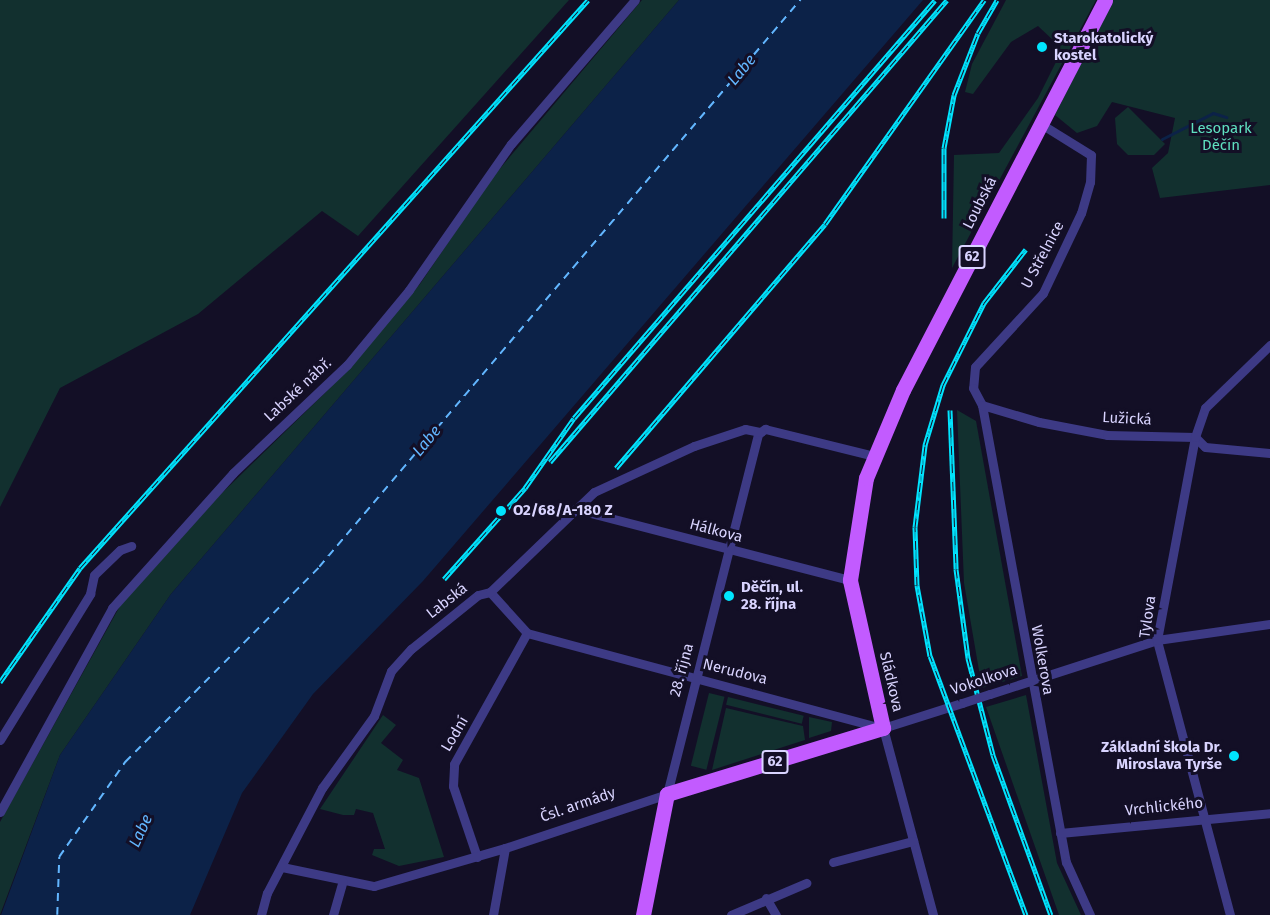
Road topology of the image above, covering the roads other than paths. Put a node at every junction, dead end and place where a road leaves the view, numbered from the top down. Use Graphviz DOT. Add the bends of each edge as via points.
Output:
graph roads {
  1 [pos="635,0"];
  2 [pos="1105,0"];
  3 [pos="1041,124"];
  4 [pos="1270,345"];
  5 [pos="982,405"];
  6 [pos="759,433"];
  7 [pos="1195,437"];
  8 [pos="1270,453"];
  9 [pos="874,456"];
  10 [pos="575,509"];
  11 [pos="131,546"];
  12 [pos="731,551"];
  13 [pos="850,580"];
  14 [pos="490,592"];
  15 [pos="1270,624"];
  16 [pos="527,633"];
  17 [pos="1157,640"];
  18 [pos="698,678"];
  19 [pos="1030,681"];
  20 [pos="883,728"];
  21 [pos="0,740"];
  22 [pos="667,794"];
  23 [pos="0,812"];
  24 [pos="1270,813"];
  25 [pos="1206,818"];
  26 [pos="1060,833"];
  27 [pos="913,841"];
  28 [pos="506,848"];
  29 [pos="477,857"];
  30 [pos="832,862"];
  31 [pos="282,867"];
  32 [pos="344,881"];
  33 [pos="806,883"];
  34 [pos="766,898"];
  35 [pos="261,915"];
  36 [pos="333,915"];
  37 [pos="493,915"];
  38 [pos="643,915"];
  39 [pos="731,915"];
  40 [pos="776,915"];
  41 [pos="933,915"];
  42 [pos="1090,915"];
  43 [pos="1230,915"];
  1 -- 23 [label="street, Labské nábř." via="511,144 409,290 347,365 233,473 112,608"];
  2 -- 3 [label="main road, Loubská / 62"];
  3 -- 5 [label="street, U Střelnice" via="1091,155 1090,182 1081,213 1043,293 975,367 973,388"];
  3 -- 9 [label="main road, Loubská / 62" via="903,390"];
  4 -- 7 [label="street, Tylova" via="1205,408"];
  5 -- 7 [label="street, Lužická" via="1039,422 1107,435"];
  5 -- 19 [label="street, Wolkerova"];
  6 -- 9 [label="street, Labská" via="765,429"];
  6 -- 10 [label="street, Labská" via="745,429 694,446 594,492"];
  6 -- 12 [label="street, 28. října"];
  7 -- 8 [label="street, Lužická" via="1205,447"];
  7 -- 17 [label="street, Tylova"];
  9 -- 13 [label="main road, Sládkova / 62" via="856,522"];
  10 -- 12 [label="street, Hálkova"];
  10 -- 14 [label="street, Labská"];
  11 -- 21 [label="street" via="120,550 94,575 90,594"];
  12 -- 13 [label="street, Hálkova"];
  12 -- 18 [label="street, 28. října"];
  13 -- 20 [label="main road, Sládkova / 62"];
  14 -- 16 [label="street"];
  14 -- 31 [label="street, Labská" via="478,595 411,649 391,671 374,716 322,788"];
  15 -- 17 [label="street, Vokolkova"];
  16 -- 18 [label="street, Nerudova"];
  16 -- 29 [label="street, Lodní" via="454,764 453,786"];
  17 -- 19 [label="street, Vokolkova"];
  17 -- 25 [label="street, Tylova"];
  18 -- 20 [label="street, Nerudova"];
  18 -- 22 [label="street, 28. října"];
  19 -- 20 [label="street, Vokolkova, bridge"];
  19 -- 26 [label="street, Wolkerova"];
  20 -- 22 [label="main road, Čsl. armády / 62"];
  20 -- 27 [label="street, Sládkova"];
  22 -- 28 [label="street, Čsl. armády"];
  22 -- 38 [label="main road, 28. října"];
  24 -- 25 [label="street, Vrchlického"];
  25 -- 26 [label="street, Vrchlického"];
  25 -- 43 [label="street, Tylova"];
  26 -- 42 [label="street, Wolkerova" via="1066,862"];
  27 -- 30 [label="street"];
  27 -- 41 [label="street, Sládkova"];
  28 -- 29 [label="street, Čsl. armády"];
  28 -- 37 [label="street"];
  29 -- 32 [label="street, Čsl. armády" via="374,886"];
  31 -- 32 [label="street, Čsl. armády"];
  31 -- 35 [label="street, Labská" via="267,893"];
  32 -- 36 [label="street"];
  33 -- 34 [label="street"];
  34 -- 39 [label="street"];
  34 -- 40 [label="street"];
}
